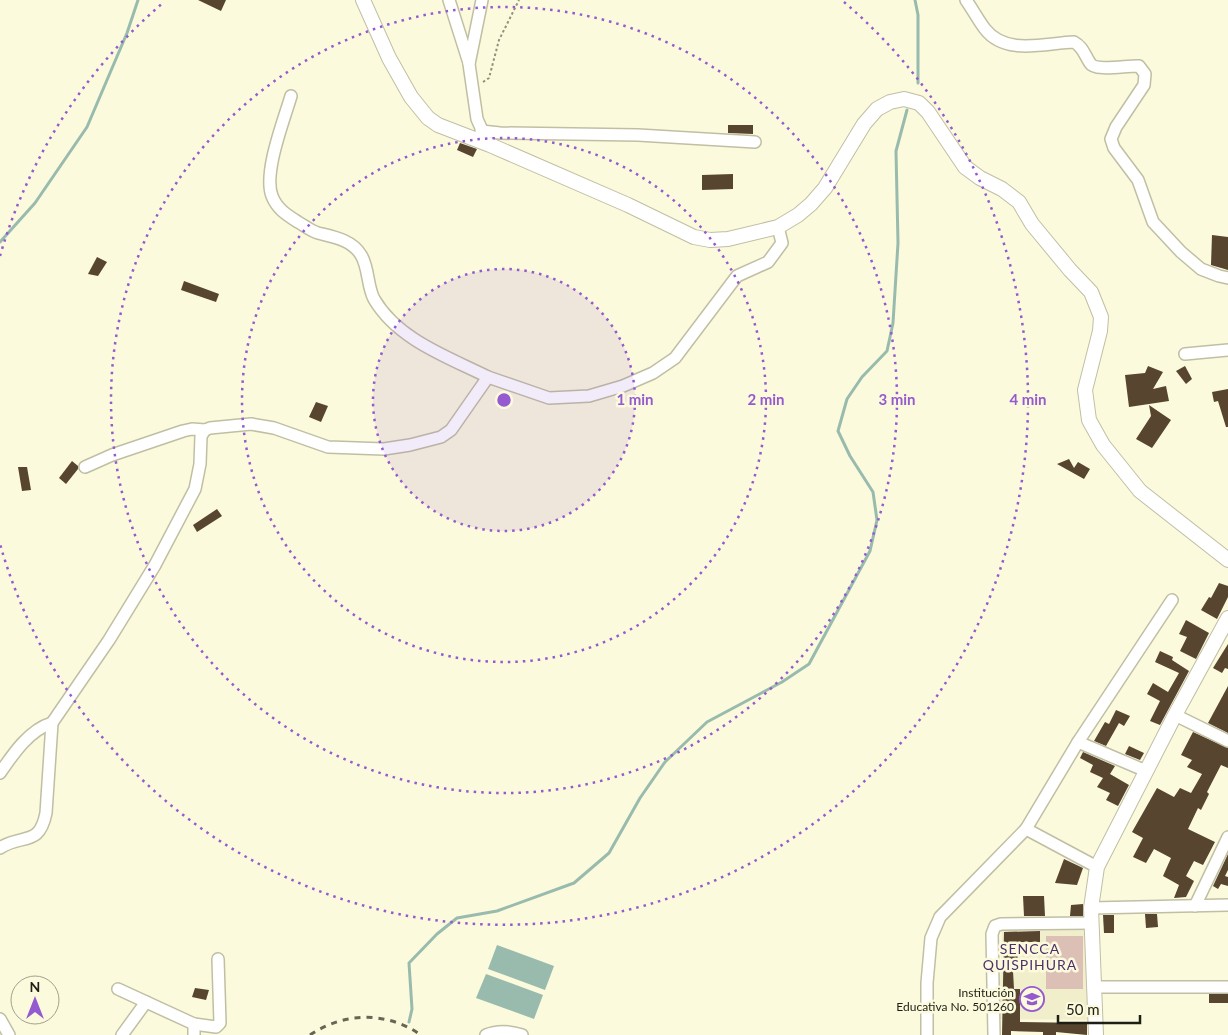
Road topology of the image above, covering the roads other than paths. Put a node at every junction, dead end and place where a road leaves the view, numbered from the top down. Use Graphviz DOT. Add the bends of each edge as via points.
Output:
graph roads {
  1 [pos="363,0"];
  2 [pos="449,0"];
  3 [pos="482,0"];
  4 [pos="966,0"];
  5 [pos="469,64"];
  6 [pos="290,96"];
  7 [pos="481,131"];
  8 [pos="755,142"];
  9 [pos="490,145"];
  10 [pos="778,227"];
  11 [pos="1228,278"];
  12 [pos="1228,350"];
  13 [pos="1185,354"];
  14 [pos="488,377"];
  15 [pos="205,430"];
  16 [pos="85,467"];
  17 [pos="1228,560"];
  18 [pos="1172,600"];
  19 [pos="1228,618"];
  20 [pos="1175,715"];
  21 [pos="52,723"];
  22 [pos="1228,741"];
  23 [pos="1078,742"];
  24 [pos="1146,771"];
  25 [pos="0,773"];
  26 [pos="1026,830"];
  27 [pos="1228,837"];
  28 [pos="0,848"];
  29 [pos="1097,867"];
  30 [pos="1228,905"];
  31 [pos="1195,906"];
  32 [pos="1091,908"];
  33 [pos="1092,923"];
  34 [pos="218,959"];
  35 [pos="1094,987"];
  36 [pos="1228,987"];
  37 [pos="118,989"];
  38 [pos="146,1002"];
  39 [pos="0,1019"];
  40 [pos="194,1029"];
  41 [pos="9,1035"];
  42 [pos="122,1035"];
  43 [pos="486,1035"];
  44 [pos="522,1035"];
  45 [pos="926,1035"];
  46 [pos="994,1035"];
  47 [pos="1096,1035"];
  1 -- 9 [label="main road" via="389,58 411,97 428,118"];
  2 -- 5 [label="street"];
  3 -- 5 [label="street"];
  4 -- 11 [label="street" via="986,31 1009,45 1074,42 1081,46 1090,64 1097,68 1139,66 1145,74 1144,85 1116,126 1111,139 1114,148 1138,180 1153,222 1201,269"];
  5 -- 7 [label="street"];
  6 -- 14 [label="street" via="271,162 270,178 271,195 283,213 314,232 350,243 361,255 373,297 386,316 413,339"];
  7 -- 8 [label="street"];
  7 -- 9 [label="street"];
  9 -- 10 [label="main road" via="694,237 728,240"];
  10 -- 14 [label="street" via="782,243 768,262 737,276 675,358 653,373 590,396 548,398"];
  10 -- 17 [label="main road" via="812,204 877,109 904,99 919,103 965,167 1018,202 1032,224 1091,292 1101,318 1085,390 1089,420 1103,445 1140,491"];
  12 -- 13 [label="street"];
  14 -- 15 [label="street" via="452,430 441,437 410,445 384,449 328,447 274,428 251,424"];
  15 -- 16 [label="street" via="188,430"];
  15 -- 21 [label="street" via="196,489 155,566"];
  18 -- 23 [label="street"];
  19 -- 20 [label="main road"];
  20 -- 22 [label="street"];
  20 -- 24 [label="main road"];
  21 -- 25 [label="street" via="37,729"];
  21 -- 28 [label="street" via="43,826 38,834"];
  23 -- 24 [label="street"];
  23 -- 26 [label="street"];
  24 -- 29 [label="main road"];
  26 -- 29 [label="street"];
  26 -- 45 [label="street" via="940,917 931,938"];
  27 -- 31 [label="street"];
  29 -- 32 [label="main road"];
  30 -- 31 [label="street"];
  31 -- 32 [label="street"];
  32 -- 33 [label="main road"];
  33 -- 35 [label="main road"];
  33 -- 46 [label="street" via="995,926 992,934"];
  34 -- 40 [label="street" via="220,1022 216,1027"];
  35 -- 36 [label="street"];
  35 -- 47 [label="main road"];
  37 -- 38 [label="street"];
  38 -- 40 [label="street"];
  38 -- 42 [label="street"];
  39 -- 41 [label="street"];
  43 -- 44 [label="street" via="511,1031"];
}
